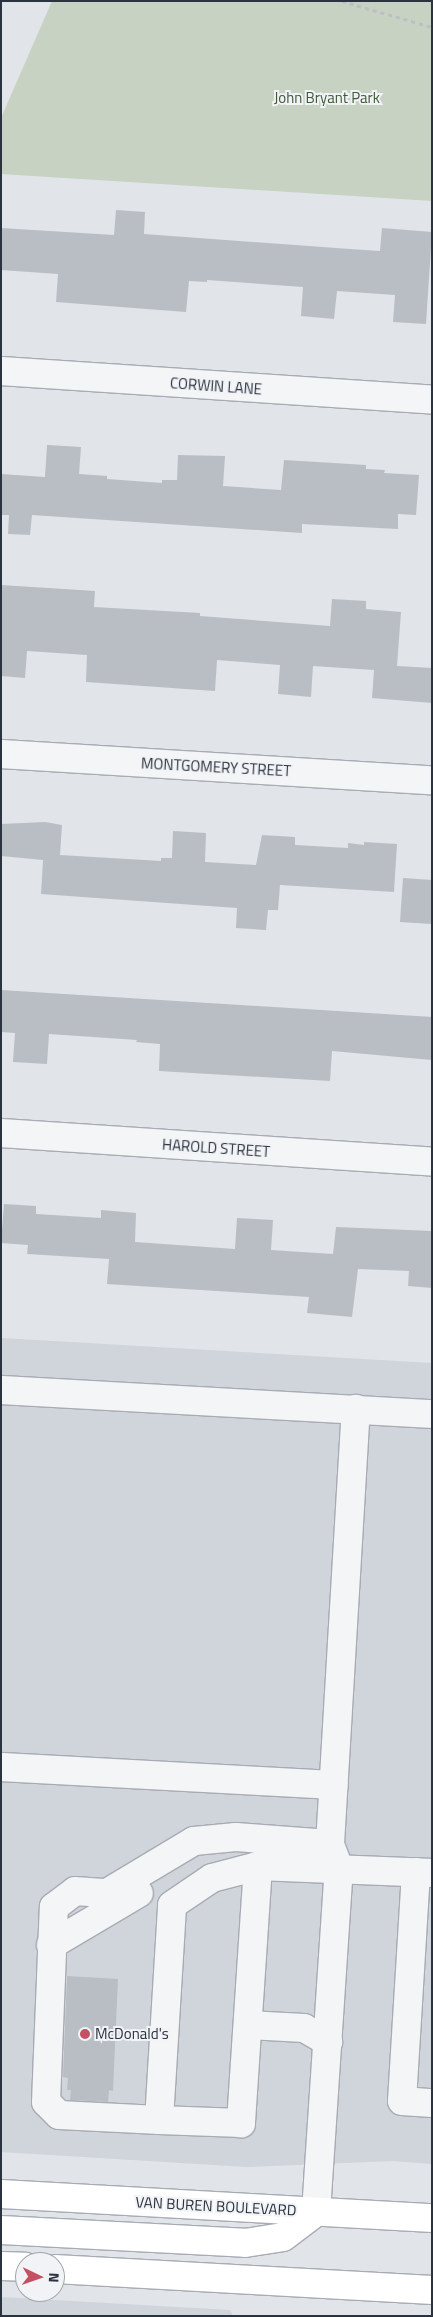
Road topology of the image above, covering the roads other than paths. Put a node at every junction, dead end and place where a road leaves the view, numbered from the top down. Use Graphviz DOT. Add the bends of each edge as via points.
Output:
graph roads {
  1 [pos="1,372"];
  2 [pos="432,400"];
  3 [pos="1,754"];
  4 [pos="432,780"];
  5 [pos="1,1133"];
  6 [pos="432,1162"];
  7 [pos="1,1390"];
  8 [pos="356,1409"];
  9 [pos="432,1414"];
  10 [pos="1,1767"];
  11 [pos="334,1785"];
  12 [pos="335,1856"];
  13 [pos="258,1866"];
  14 [pos="424,1872"];
  15 [pos="248,2025"];
  16 [pos="328,2042"];
  17 [pos="432,2103"];
  18 [pos="158,2120"];
  19 [pos="5,2192"];
  20 [pos="316,2212"];
  21 [pos="432,2218"];
  22 [pos="1,2230"];
  23 [pos="1,2266"];
  24 [pos="15,2267"];
  25 [pos="65,2270"];
  26 [pos="432,2290"];
  1 -- 2 [label="street, CORWIN LANE"];
  3 -- 4 [label="street, MONTGOMERY STREET"];
  5 -- 6 [label="street, HAROLD STREET"];
  7 -- 8 [label="street"];
  8 -- 9 [label="street"];
  8 -- 11 [label="street"];
  10 -- 11 [label="street"];
  11 -- 12 [label="street"];
  12 -- 13 [label="street"];
  12 -- 14 [label="street"];
  12 -- 16 [label="street"];
  12 -- 18 [label="street" via="236,1838 51,1945 46,2102 59,2115"];
  13 -- 15 [label="street"];
  13 -- 18 [label="street" via="212,1878 172,1904"];
  14 -- 17 [label="street" via="402,2101"];
  15 -- 16 [label="street" via="304,2028"];
  15 -- 18 [label="street" via="241,2123"];
  16 -- 20 [label="street"];
  19 -- 20 [label="main road, VAN BUREN BOULEVARD"];
  20 -- 21 [label="main road, VAN BUREN BOULEVARD"];
  20 -- 22 [label="main road" via="283,2238 245,2243"];
  23 -- 24 [label="main road"];
  25 -- 26 [label="main road"];
}
